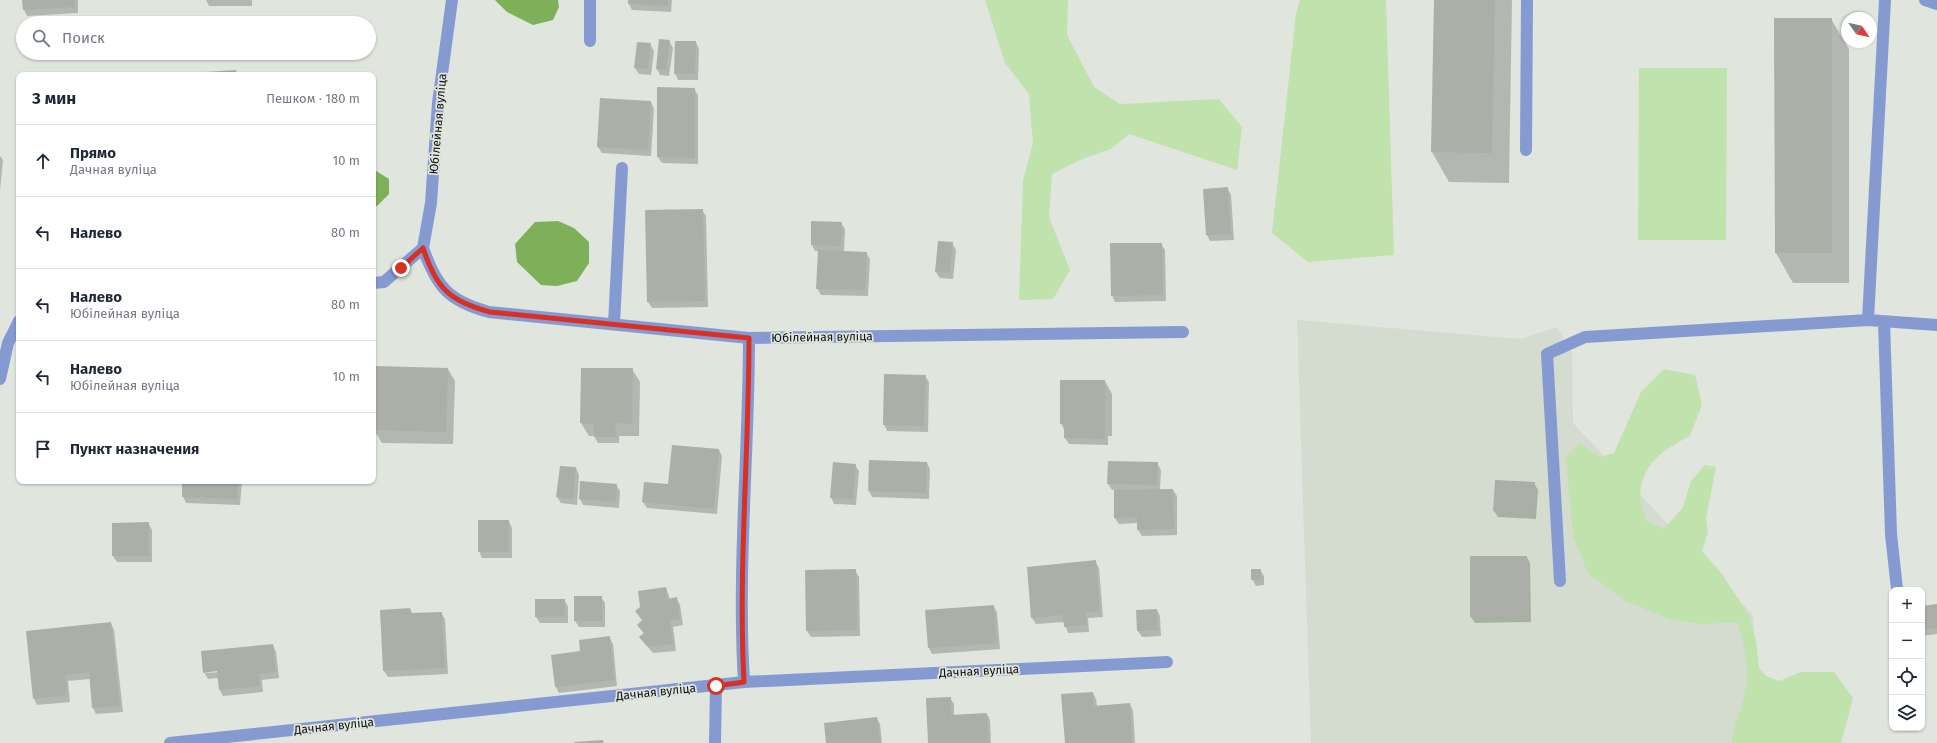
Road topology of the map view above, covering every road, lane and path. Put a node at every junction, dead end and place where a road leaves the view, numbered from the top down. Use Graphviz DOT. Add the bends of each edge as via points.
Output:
graph roads {
  1 [pos="452,0"];
  2 [pos="590,0"];
  3 [pos="1527,0"];
  4 [pos="1885,0"];
  5 [pos="1925,0"];
  6 [pos="1937,4"];
  7 [pos="590,41"];
  8 [pos="1526,150"];
  9 [pos="622,168"];
  10 [pos="423,248"];
  11 [pos="376,283"];
  12 [pos="1868,320"];
  13 [pos="1884,322"];
  14 [pos="614,324"];
  15 [pos="16,325"];
  16 [pos="1937,325"];
  17 [pos="1182,332"];
  18 [pos="749,338"];
  19 [pos="4,343"];
  20 [pos="0,379"];
  21 [pos="1560,581"];
  22 [pos="1897,587"];
  23 [pos="1167,662"];
  24 [pos="744,682"];
  25 [pos="716,686"];
  26 [pos="170,743"];
  27 [pos="715,743"];
  1 -- 10 [label="street, Юбілейная вуліца" via="438,103 431,203"];
  2 -- 7 [label="street"];
  3 -- 8 [label="street"];
  4 -- 12 [label="street"];
  5 -- 6 [label="street"];
  9 -- 14 [label="street"];
  10 -- 11 [label="street" via="384,282"];
  10 -- 14 [label="street, Юбілейная вуліца" via="428,264 445,290 454,299 471,307 490,312"];
  12 -- 13 [label="street"];
  12 -- 21 [label="street" via="1585,337 1547,354"];
  13 -- 16 [label="street"];
  13 -- 22 [label="street" via="1891,534"];
  14 -- 18 [label="street, Юбілейная вуліца"];
  15 -- 19 [label="street"];
  17 -- 18 [label="street, Юбілейная вуліца"];
  18 -- 24 [label="street" via="741,630"];
  19 -- 20 [label="street"];
  23 -- 24 [label="street, Дачная вуліца"];
  24 -- 25 [label="street, Дачная вуліца"];
  25 -- 26 [label="street, Дачная вуліца"];
  25 -- 27 [label="street"];
}
